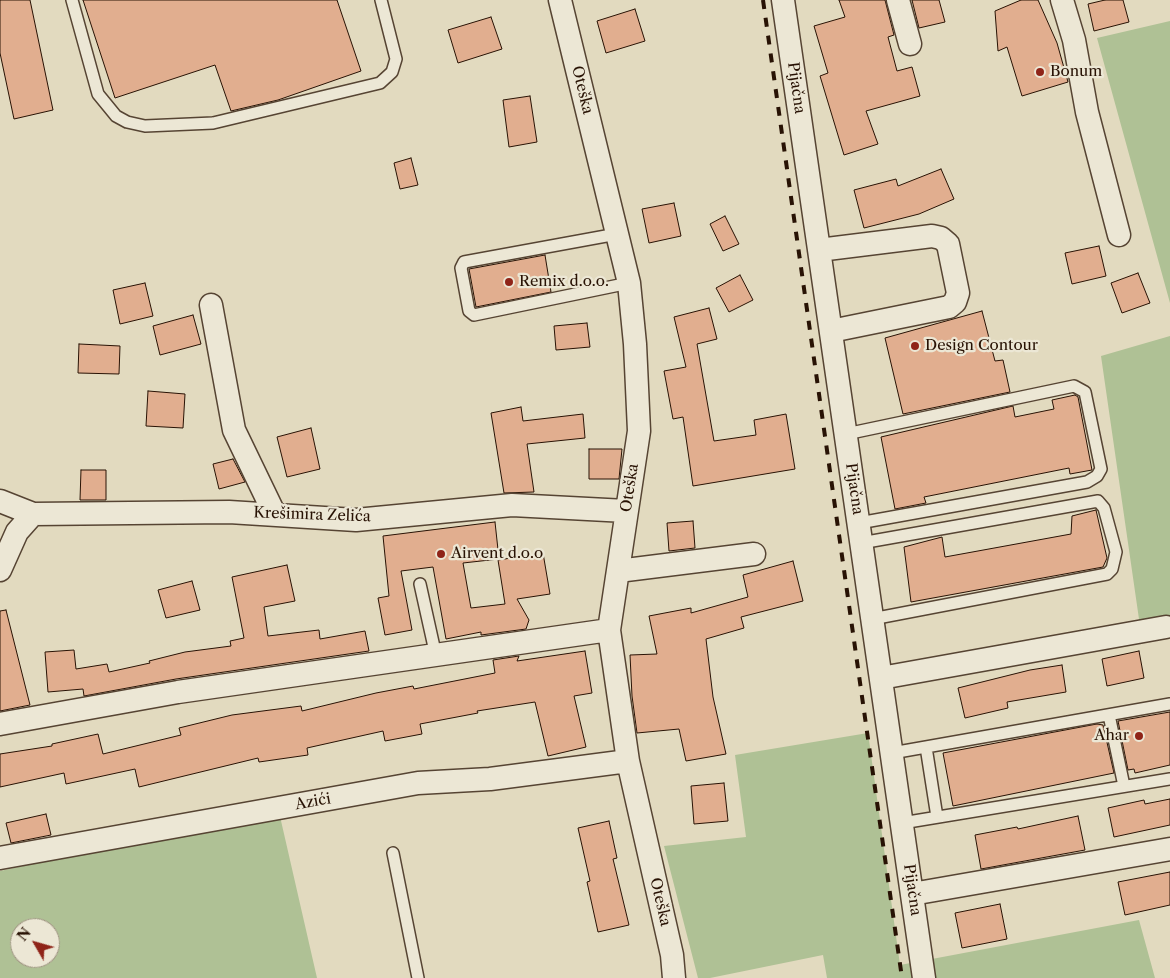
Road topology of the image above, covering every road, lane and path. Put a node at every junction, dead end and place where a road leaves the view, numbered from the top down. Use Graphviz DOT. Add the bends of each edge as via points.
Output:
graph roads {
  1 [pos="72,0"];
  2 [pos="382,0"];
  3 [pos="560,0"];
  4 [pos="783,0"];
  5 [pos="898,0"];
  6 [pos="1062,0"];
  7 [pos="910,44"];
  8 [pos="617,234"];
  9 [pos="1119,235"];
  10 [pos="819,250"];
  11 [pos="629,282"];
  12 [pos="211,305"];
  13 [pos="831,331"];
  14 [pos="846,434"];
  15 [pos="0,501"];
  16 [pos="626,511"];
  17 [pos="33,514"];
  18 [pos="274,514"];
  19 [pos="860,533"];
  20 [pos="754,554"];
  21 [pos="0,570"];
  22 [pos="618,571"];
  23 [pos="420,584"];
  24 [pos="872,619"];
  25 [pos="1166,627"];
  26 [pos="609,630"];
  27 [pos="436,656"];
  28 [pos="881,678"];
  29 [pos="1170,704"];
  30 [pos="1109,715"];
  31 [pos="0,724"];
  32 [pos="926,748"];
  33 [pos="892,753"];
  34 [pos="628,761"];
  35 [pos="1170,779"];
  36 [pos="1124,786"];
  37 [pos="937,817"];
  38 [pos="902,823"];
  39 [pos="1170,849"];
  40 [pos="393,854"];
  41 [pos="0,858"];
  42 [pos="912,894"];
  43 [pos="418,978"];
  44 [pos="674,978"];
  45 [pos="924,978"];
  1 -- 2 [label="lane" via="98,94 116,116 145,126 213,123 380,83 392,72 396,59"];
  3 -- 8 [label="street, Oteška"];
  4 -- 10 [label="street, Pijačna"];
  5 -- 7 [label="street"];
  6 -- 9 [label="street"];
  8 -- 11 [label="street, Oteška"];
  8 -- 11 [label="lane" via="464,262 461,268 469,311 474,315"];
  10 -- 13 [label="street, Pijačna"];
  10 -- 13 [label="street" via="932,236 941,238 948,244 958,293 950,306"];
  11 -- 16 [label="street, Oteška" via="639,431"];
  12 -- 18 [label="street" via="234,430"];
  13 -- 14 [label="street, Pijačna"];
  14 -- 19 [label="street, Pijačna"];
  14 -- 19 [label="lane" via="1074,386 1085,392 1101,469 1087,482"];
  15 -- 17 [label="street, Krešimira Zelića"];
  16 -- 18 [label="street, Krešimira Zelića" via="512,506 356,520"];
  16 -- 22 [label="street, Oteška"];
  17 -- 18 [label="street, Krešimira Zelića"];
  17 -- 21 [label="street" via="17,532"];
  19 -- 24 [label="street, Pijačna"];
  19 -- 24 [label="lane" via="1098,501 1104,508 1116,552 1112,569 1107,574"];
  20 -- 22 [label="street"];
  22 -- 26 [label="street, Oteška"];
  23 -- 27 [label="lane"];
  24 -- 28 [label="street, Pijačna"];
  25 -- 28 [label="street"];
  26 -- 27 [label="street"];
  26 -- 34 [label="street, Oteška"];
  27 -- 31 [label="street" via="178,692"];
  28 -- 33 [label="street, Pijačna"];
  29 -- 30 [label="lane"];
  30 -- 32 [label="lane"];
  30 -- 36 [label="lane"];
  32 -- 33 [label="lane"];
  32 -- 37 [label="lane"];
  33 -- 38 [label="street, Pijačna"];
  34 -- 41 [label="street, Azići" via="490,780 418,783"];
  34 -- 44 [label="street, Oteška" via="672,956"];
  35 -- 36 [label="lane"];
  36 -- 37 [label="lane"];
  37 -- 38 [label="lane"];
  38 -- 42 [label="street, Pijačna"];
  39 -- 42 [label="street"];
  40 -- 43 [label="lane"];
  42 -- 45 [label="street, Pijačna"];
}
